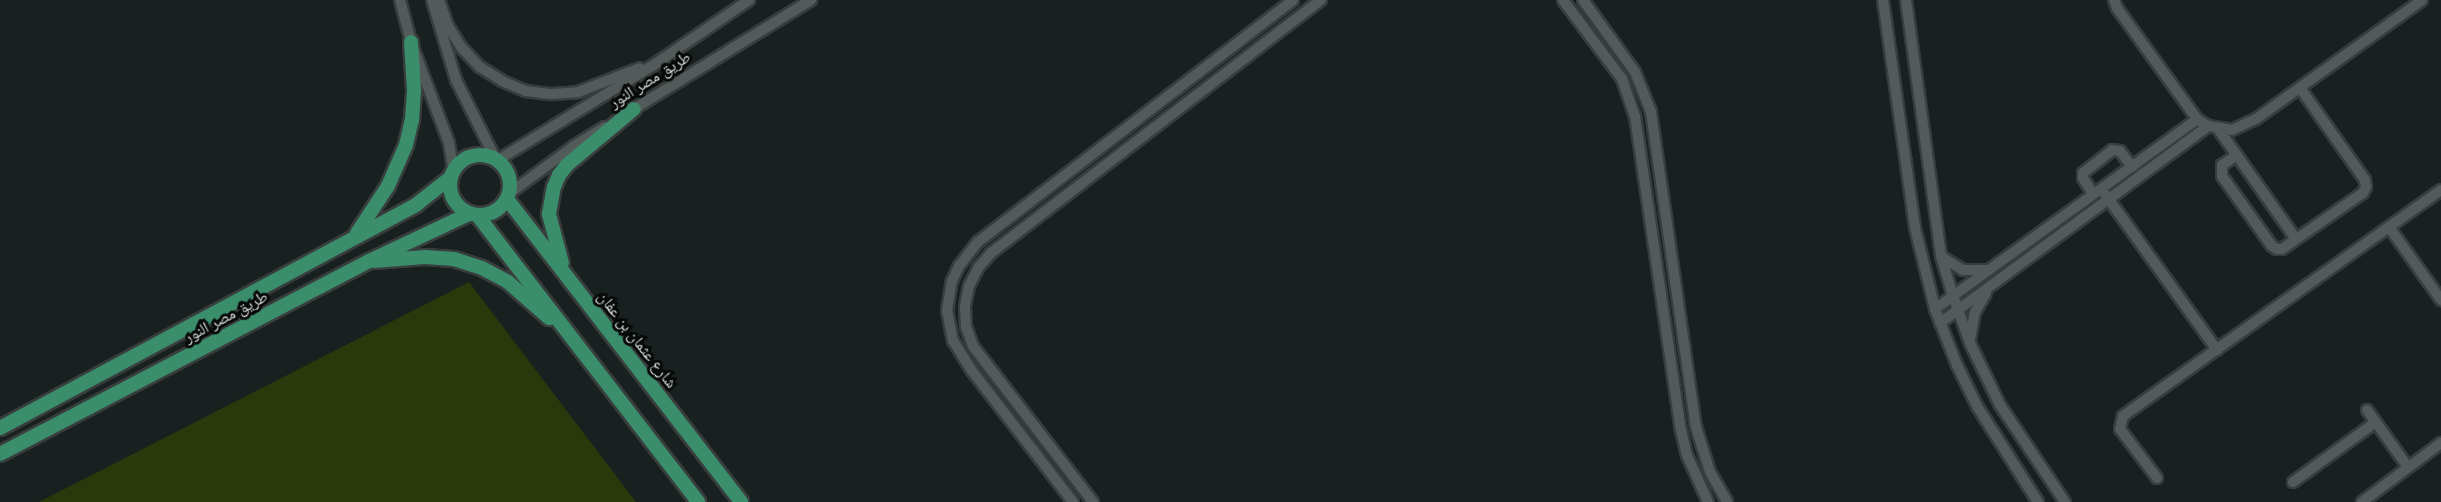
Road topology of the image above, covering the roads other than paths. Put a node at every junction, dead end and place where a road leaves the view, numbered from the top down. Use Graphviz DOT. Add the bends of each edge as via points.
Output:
graph roads {
  1 [pos="400,0"];
  2 [pos="432,0"];
  3 [pos="439,0"];
  4 [pos="749,0"];
  5 [pos="811,0"];
  6 [pos="1293,0"];
  7 [pos="1321,0"];
  8 [pos="1563,0"];
  9 [pos="1583,0"];
  10 [pos="1883,0"];
  11 [pos="1906,0"];
  12 [pos="2114,0"];
  13 [pos="2422,0"];
  14 [pos="795,4"];
  15 [pos="411,42"];
  16 [pos="655,64"];
  17 [pos="2300,88"];
  18 [pos="634,110"];
  19 [pos="2197,119"];
  20 [pos="2213,128"];
  21 [pos="2236,155"];
  22 [pos="496,159"];
  23 [pos="2132,167"];
  24 [pos="452,174"];
  25 [pos="2441,190"];
  26 [pos="2097,192"];
  27 [pos="508,196"];
  28 [pos="2109,200"];
  29 [pos="474,215"];
  30 [pos="2389,227"];
  31 [pos="355,236"];
  32 [pos="2296,239"];
  33 [pos="1941,256"];
  34 [pos="369,261"];
  35 [pos="1989,270"];
  36 [pos="565,274"];
  37 [pos="1992,285"];
  38 [pos="1953,296"];
  39 [pos="2441,300"];
  40 [pos="1935,309"];
  41 [pos="1957,310"];
  42 [pos="1940,323"];
  43 [pos="572,339"];
  44 [pos="1970,343"];
  45 [pos="2217,350"];
  46 [pos="2367,410"];
  47 [pos="2376,422"];
  48 [pos="0,428"];
  49 [pos="2441,443"];
  50 [pos="0,453"];
  51 [pos="2408,467"];
  52 [pos="2157,478"];
  53 [pos="2293,482"];
  54 [pos="698,502"];
  55 [pos="741,502"];
  56 [pos="1073,502"];
  57 [pos="1093,502"];
  58 [pos="1708,502"];
  59 [pos="1727,502"];
  60 [pos="2038,502"];
  61 [pos="2065,502"];
  62 [pos="2362,502"];
  1 -- 15 [label="street"];
  2 -- 22 [label="street" via="456,80"];
  3 -- 16 [label="street" via="448,26 468,55 502,81 526,91 578,93"];
  4 -- 16 [label="street, طريق مصر النور"];
  5 -- 14 [label="street, طريق مصر النور"];
  6 -- 56 [label="street" via="978,242 952,281 947,311 953,341"];
  7 -- 57 [label="street" via="991,253 969,286 966,327 973,346"];
  8 -- 58 [label="street" via="1622,79 1635,116 1681,430 1690,464"];
  9 -- 59 [label="street" via="1635,72 1651,112 1696,427 1710,472"];
  10 -- 40 [label="street" via="1915,228"];
  11 -- 33 [label="street"];
  12 -- 19 [label="street"];
  13 -- 17 [label="street"];
  14 -- 18 [label="street, طريق مصر النور"];
  15 -- 24 [label="street" via="449,143"];
  15 -- 31 [label="main road" via="413,100 406,145 388,186"];
  16 -- 22 [label="street, طريق مصر النور"];
  17 -- 20 [label="street" via="2245,126"];
  17 -- 32 [label="street" via="2365,180 2366,187 2363,193"];
  18 -- 27 [label="street, طريق مصر النور" via="574,146"];
  18 -- 36 [label="main road" via="567,165 554,187 550,227"];
  19 -- 20 [label="street"];
  19 -- 23 [label="street"];
  20 -- 21 [label="street"];
  20 -- 28 [label="street"];
  21 -- 32 [label="street"];
  21 -- 32 [label="street" via="2222,165 2220,172 2253,220 2275,248 2282,249"];
  22 -- 24 [label="main road" via="467,157"];
  22 -- 27 [label="main road" via="507,171"];
  23 -- 26 [label="street"];
  23 -- 26 [label="street" via="2120,151 2112,150 2083,173 2082,178"];
  24 -- 29 [label="main road" via="451,195 461,210"];
  24 -- 31 [label="main road, طريق مصر النور" via="417,204"];
  25 -- 30 [label="street"];
  26 -- 28 [label="street"];
  26 -- 35 [label="street"];
  27 -- 29 [label="main road" via="495,212"];
  27 -- 36 [label="main road, شارع عثمان بن عفان"];
  28 -- 37 [label="street"];
  28 -- 45 [label="street"];
  29 -- 34 [label="main road, طريق مصر النور"];
  29 -- 43 [label="main road"];
  30 -- 39 [label="street"];
  30 -- 45 [label="street"];
  31 -- 48 [label="main road, طريق مصر النور"];
  33 -- 35 [label="street" via="1963,270"];
  33 -- 38 [label="street"];
  34 -- 43 [label="main road" via="425,257 454,259 482,268 508,282"];
  34 -- 50 [label="main road, طريق مصر النور"];
  35 -- 38 [label="street"];
  36 -- 55 [label="main road, شارع عثمان بن عفان"];
  37 -- 41 [label="street"];
  37 -- 44 [label="street" via="1975,312"];
  38 -- 40 [label="street"];
  38 -- 41 [label="street"];
  40 -- 42 [label="street"];
  41 -- 42 [label="street"];
  41 -- 44 [label="street"];
  42 -- 60 [label="street" via="1977,406"];
  43 -- 54 [label="main road"];
  44 -- 61 [label="street" via="2006,415"];
  45 -- 52 [label="street" via="2120,421 2120,429"];
  46 -- 47 [label="street"];
  47 -- 51 [label="street"];
  47 -- 53 [label="street"];
  49 -- 51 [label="street"];
  51 -- 62 [label="street"];
}
